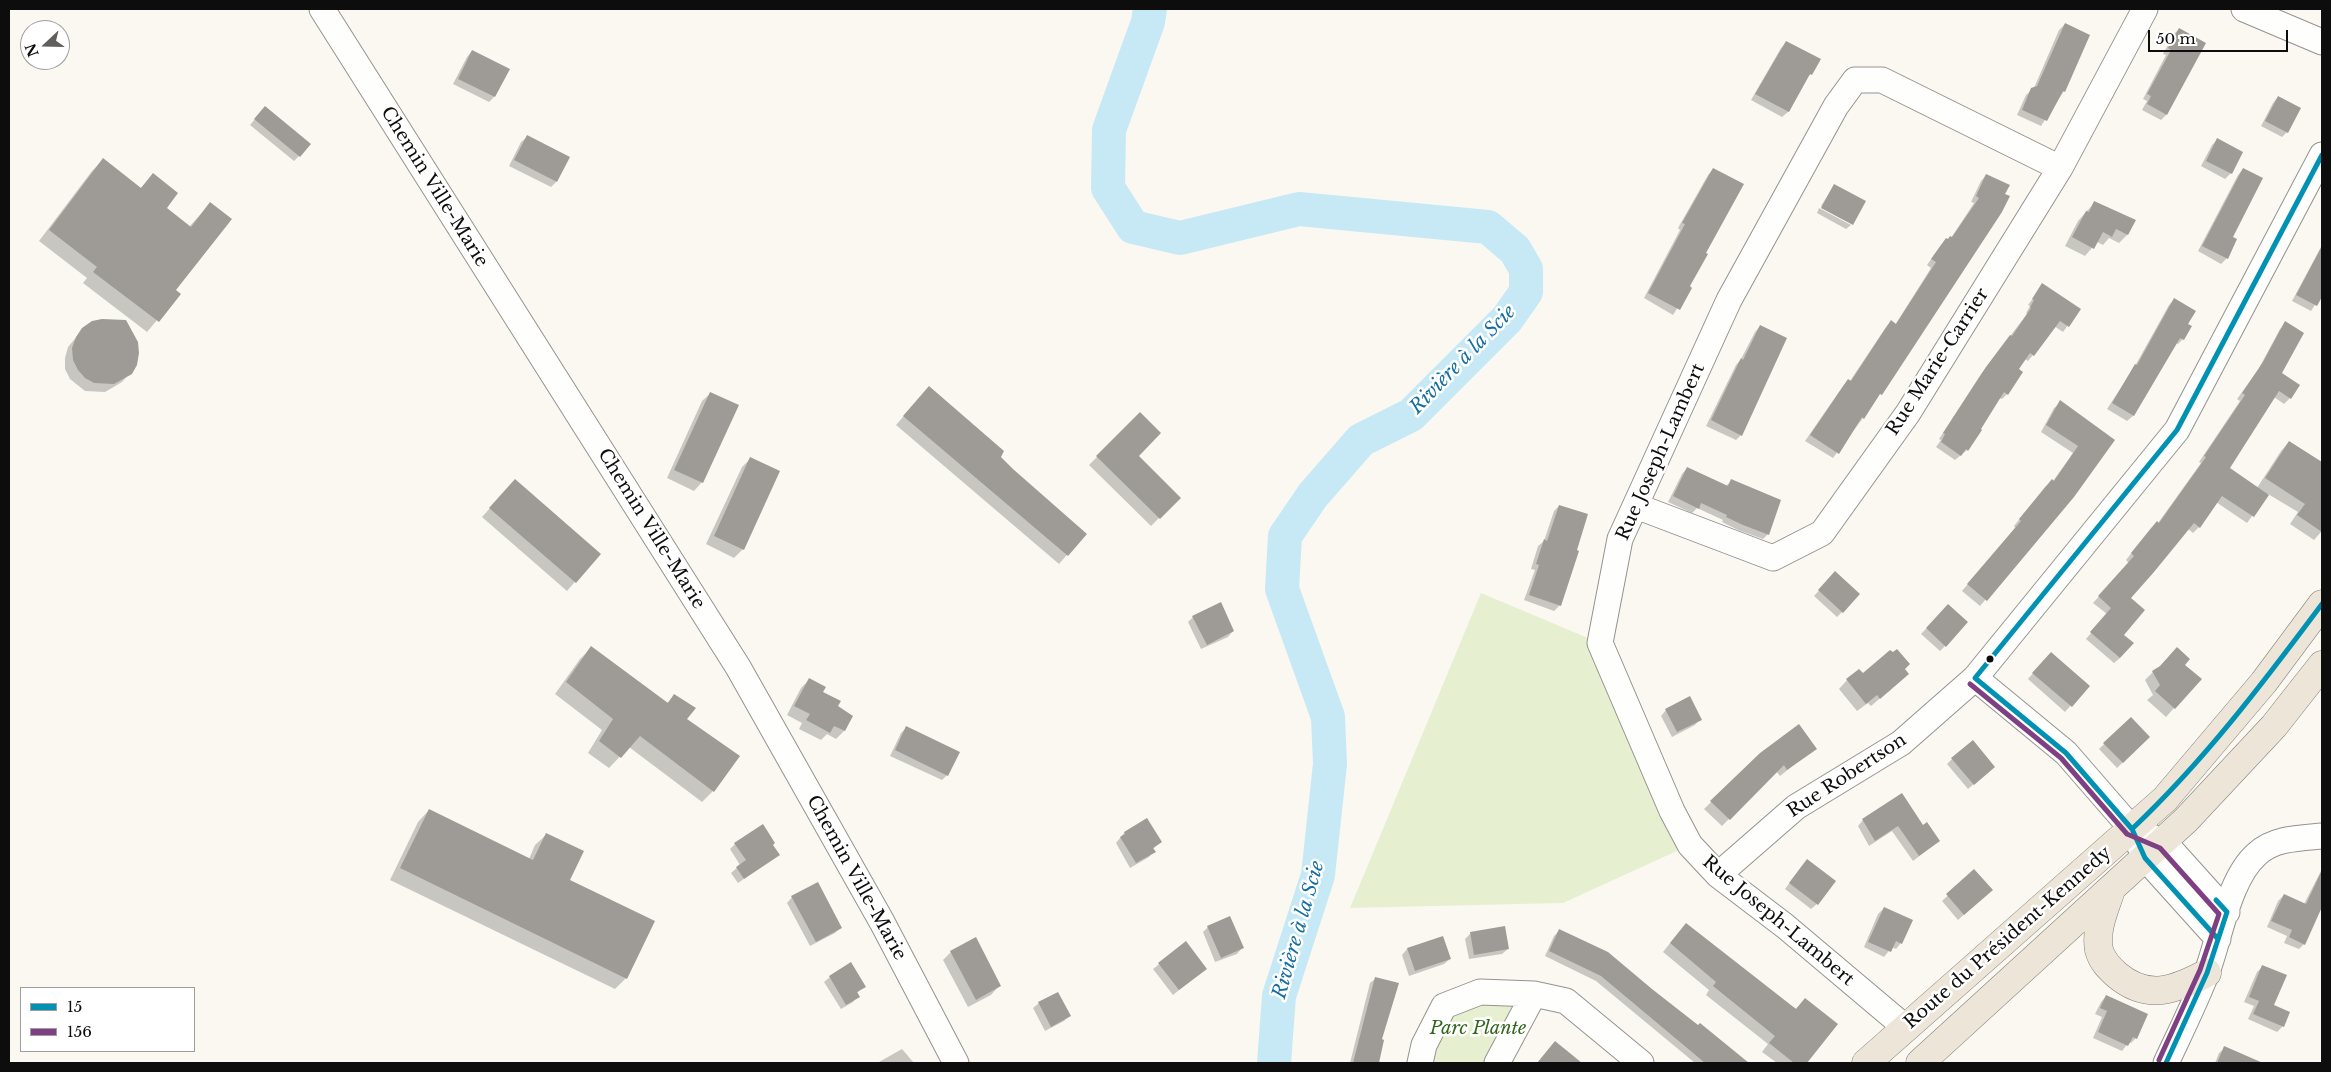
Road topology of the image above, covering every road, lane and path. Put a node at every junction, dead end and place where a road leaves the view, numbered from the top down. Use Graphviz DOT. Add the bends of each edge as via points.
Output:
graph roads {
  1 [pos="322,9"];
  2 [pos="2145,9"];
  3 [pos="2244,9"];
  4 [pos="2322,42"];
  5 [pos="2322,155"];
  6 [pos="2060,168"];
  7 [pos="1636,506"];
  8 [pos="2322,604"];
  9 [pos="2322,665"];
  10 [pos="1975,678"];
  11 [pos="2132,829"];
  12 [pos="2322,836"];
  13 [pos="2155,850"];
  14 [pos="1718,875"];
  15 [pos="2112,888"];
  16 [pos="2227,912"];
  17 [pos="2218,939"];
  18 [pos="2206,973"];
  19 [pos="1534,994"];
  20 [pos="1906,1028"];
  21 [pos="956,1063"];
  22 [pos="1420,1063"];
  23 [pos="1497,1063"];
  24 [pos="1642,1063"];
  25 [pos="1866,1063"];
  26 [pos="1920,1063"];
  27 [pos="2166,1063"];
  1 -- 21 [label="street, Chemin Ville-Marie" via="738,667 882,922"];
  2 -- 6 [label="street, Rue Marie-Carrier"];
  3 -- 4 [label="street"];
  5 -- 10 [label="street, Rue Robertson" via="2176,430"];
  6 -- 7 [label="street, Rue Marie-Carrier" via="1908,412 1822,533 1773,558"];
  6 -- 7 [label="street, Rue Joseph-Lambert" via="1882,80 1855,80 1836,106 1729,300"];
  7 -- 14 [label="street, Rue Joseph-Lambert" via="1620,539 1600,644 1672,811 1690,846"];
  8 -- 11 [label="main road, Route du Président-Kennedy" via="2215,742 2165,799"];
  9 -- 13 [label="main road, Route du Président-Kennedy" via="2274,726"];
  10 -- 11 [label="street" via="2066,753"];
  10 -- 14 [label="street, Rue Robertson" via="1901,743 1796,807"];
  11 -- 13 [label="street"];
  11 -- 20 [label="main road, Route du Président-Kennedy"];
  12 -- 16 [label="street" via="2294,838 2274,843 2258,852 2244,867"];
  13 -- 15 [label="main road, Route du Président-Kennedy"];
  13 -- 16 [label="street"];
  13 -- 17 [label="street"];
  14 -- 20 [label="street, Rue Joseph-Lambert" via="1785,926"];
  15 -- 18 [label="main road" via="2100,922 2099,938 2103,960 2110,969 2124,981 2144,989 2162,991 2186,984"];
  15 -- 26 [label="main road, Route du Président-Kennedy"];
  16 -- 17 [label="street"];
  17 -- 18 [label="street"];
  18 -- 27 [label="street"];
  19 -- 22 [label="street" via="1480,992 1444,1006 1424,1045"];
  19 -- 23 [label="street"];
  19 -- 24 [label="street" via="1566,1001"];
  20 -- 25 [label="main road, Route du Président-Kennedy"];
}
